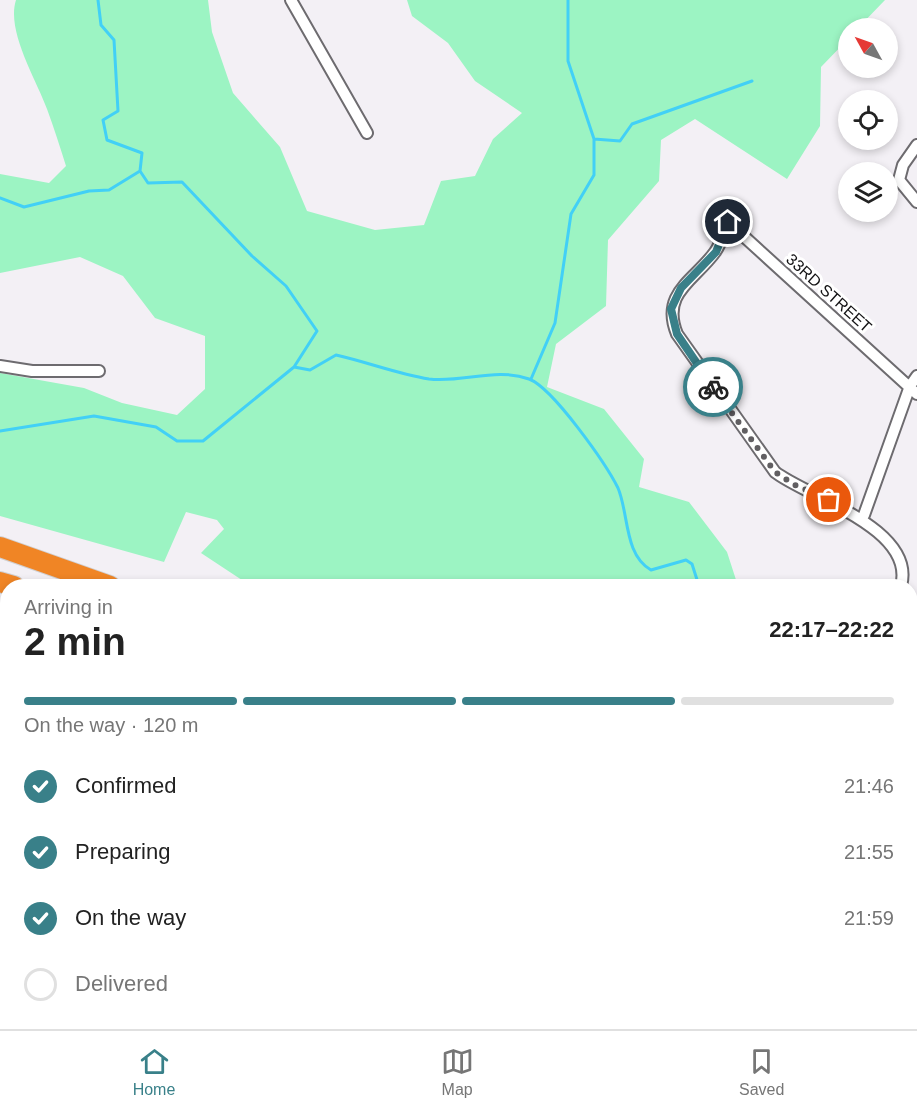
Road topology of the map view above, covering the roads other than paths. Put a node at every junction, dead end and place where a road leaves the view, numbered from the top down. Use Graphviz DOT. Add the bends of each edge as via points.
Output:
graph roads {
  1 [pos="291,0"];
  2 [pos="368,133"];
  3 [pos="917,145"];
  4 [pos="917,202"];
  5 [pos="0,366"];
  6 [pos="99,371"];
  7 [pos="917,376"];
  8 [pos="913,391"];
  9 [pos="864,515"];
  10 [pos="0,547"];
  11 [pos="90,579"];
  12 [pos="903,579"];
  1 -- 2 [label="street"];
  3 -- 4 [label="street" via="903,165 899,180"];
  5 -- 6 [label="street" via="32,371"];
  7 -- 8 [label="street"];
  8 -- 9 [label="street"];
  8 -- 9 [label="street, 33RD STREET" via="728,222 716,252 675,298 672,317 677,334 775,472 795,485"];
  9 -- 12 [label="street" via="899,543 907,564"];
  10 -- 11 [label="highway"];
}
